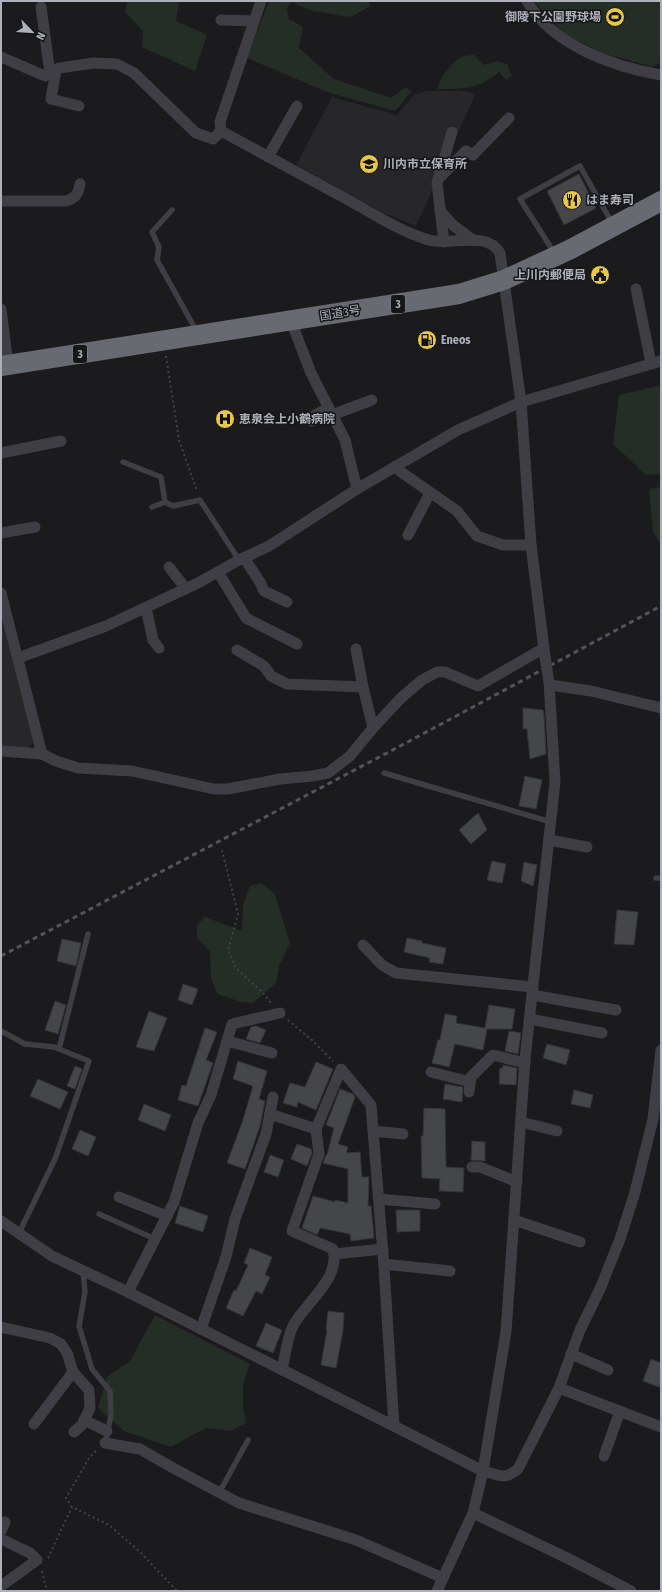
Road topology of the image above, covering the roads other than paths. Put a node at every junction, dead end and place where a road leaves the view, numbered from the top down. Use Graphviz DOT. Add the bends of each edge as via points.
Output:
graph roads {
  1 [pos="260,1"];
  2 [pos="527,1"];
  3 [pos="41,7"];
  4 [pos="221,20"];
  5 [pos="254,20"];
  6 [pos="1,57"];
  7 [pos="53,72"];
  8 [pos="661,75"];
  9 [pos="79,106"];
  10 [pos="297,106"];
  11 [pos="509,118"];
  12 [pos="221,132"];
  13 [pos="452,132"];
  14 [pos="268,157"];
  15 [pos="438,179"];
  16 [pos="80,184"];
  17 [pos="661,201"];
  18 [pos="1,202"];
  19 [pos="172,210"];
  20 [pos="440,211"];
  21 [pos="614,226"];
  22 [pos="473,240"];
  23 [pos="444,242"];
  24 [pos="556,256"];
  25 [pos="504,280"];
  26 [pos="636,289"];
  27 [pos="1,309"];
  28 [pos="291,321"];
  29 [pos="199,335"];
  30 [pos="656,362"];
  31 [pos="4,365"];
  32 [pos="372,400"];
  33 [pos="521,402"];
  34 [pos="330,412"];
  35 [pos="312,421"];
  36 [pos="61,441"];
  37 [pos="1,453"];
  38 [pos="123,462"];
  39 [pos="394,468"];
  40 [pos="357,488"];
  41 [pos="430,493"];
  42 [pos="165,502"];
  43 [pos="152,507"];
  44 [pos="35,527"];
  45 [pos="1,533"];
  46 [pos="408,536"];
  47 [pos="531,545"];
  48 [pos="242,559"];
  49 [pos="169,567"];
  50 [pos="218,572"];
  51 [pos="186,589"];
  52 [pos="1,593"];
  53 [pos="288,602"];
  54 [pos="146,608"];
  55 [pos="297,644"];
  56 [pos="159,648"];
  57 [pos="356,649"];
  58 [pos="237,650"];
  59 [pos="545,652"];
  60 [pos="18,658"];
  61 [pos="550,683"];
  62 [pos="363,687"];
  63 [pos="661,708"];
  64 [pos="373,728"];
  65 [pos="1,751"];
  66 [pos="42,754"];
  67 [pos="384,773"];
  68 [pos="551,822"];
  69 [pos="549,840"];
  70 [pos="587,846"];
  71 [pos="88,934"];
  72 [pos="362,945"];
  73 [pos="533,991"];
  74 [pos="616,1010"];
  75 [pos="280,1013"];
  76 [pos="530,1018"];
  77 [pos="1,1031"];
  78 [pos="602,1033"];
  79 [pos="227,1041"];
  80 [pos="59,1049"];
  81 [pos="661,1050"];
  82 [pos="272,1053"];
  83 [pos="525,1064"];
  84 [pos="431,1072"];
  85 [pos="471,1077"];
  86 [pos="469,1092"];
  87 [pos="274,1097"];
  88 [pos="270,1114"];
  89 [pos="657,1120"];
  90 [pos="521,1122"];
  91 [pos="316,1129"];
  92 [pos="373,1131"];
  93 [pos="557,1131"];
  94 [pos="403,1134"];
  95 [pos="472,1167"];
  96 [pos="516,1182"];
  97 [pos="119,1197"];
  98 [pos="379,1199"];
  99 [pos="435,1204"];
  100 [pos="99,1214"];
  101 [pos="167,1216"];
  102 [pos="514,1220"];
  103 [pos="1,1221"];
  104 [pos="19,1233"];
  105 [pos="155,1239"];
  106 [pos="580,1242"];
  107 [pos="383,1249"];
  108 [pos="334,1254"];
  109 [pos="384,1264"];
  110 [pos="83,1270"];
  111 [pos="450,1271"];
  112 [pos="128,1292"];
  113 [pos="1,1327"];
  114 [pos="201,1329"];
  115 [pos="571,1354"];
  116 [pos="282,1370"];
  117 [pos="608,1370"];
  118 [pos="73,1372"];
  119 [pos="559,1388"];
  120 [pos="620,1411"];
  121 [pos="84,1420"];
  122 [pos="34,1424"];
  123 [pos="394,1426"];
  124 [pos="661,1427"];
  125 [pos="107,1431"];
  126 [pos="74,1432"];
  127 [pos="248,1440"];
  128 [pos="104,1443"];
  129 [pos="604,1456"];
  130 [pos="483,1471"];
  131 [pos="219,1492"];
  132 [pos="473,1513"];
  133 [pos="1,1539"];
  134 [pos="1,1586"];
  135 [pos="441,1587"];
  136 [pos="631,1591"];
  1 -- 5 [label="street"];
  2 -- 8 [label="street" via="546,24 581,50 600,59"];
  3 -- 7 [label="street"];
  4 -- 5 [label="street"];
  5 -- 12 [label="street" via="220,122"];
  6 -- 7 [label="street" via="45,76"];
  7 -- 9 [label="street" via="51,99"];
  7 -- 12 [label="street" via="94,63 117,64 134,73 196,133 213,139"];
  10 -- 14 [label="street"];
  11 -- 15 [label="street" via="473,155 466,151"];
  12 -- 14 [label="street"];
  13 -- 15 [label="street"];
  14 -- 23 [label="street" via="398,228 430,240"];
  15 -- 20 [label="street"];
  16 -- 18 [label="street" via="75,198 66,201"];
  17 -- 21 [label="highway, 国道3号 / 3"];
  19 -- 29 [label="lane" via="152,232 159,247 157,260"];
  20 -- 22 [label="street" via="454,226"];
  20 -- 23 [label="street"];
  21 -- 24 [label="highway, 国道3号 / 3"];
  21 -- 24 [label="lane" via="580,166 520,199"];
  22 -- 23 [label="street"];
  22 -- 25 [label="street" via="498,249"];
  24 -- 25 [label="highway, 国道3号 / 3"];
  25 -- 28 [label="highway, 国道3号 / 3" via="459,294"];
  25 -- 33 [label="street"];
  26 -- 30 [label="street"];
  27 -- 31 [label="street"];
  28 -- 29 [label="highway, 国道3号 / 3"];
  28 -- 34 [label="street" via="311,373"];
  29 -- 31 [label="highway, 国道3号 / 3"];
  30 -- 33 [label="street"];
  32 -- 34 [label="street"];
  33 -- 39 [label="street" via="458,430"];
  33 -- 47 [label="street"];
  34 -- 35 [label="street" via="316,415"];
  34 -- 40 [label="street" via="345,440"];
  36 -- 37 [label="street"];
  38 -- 42 [label="lane" via="161,477"];
  39 -- 40 [label="street"];
  39 -- 41 [label="street"];
  40 -- 48 [label="street" via="269,546"];
  41 -- 46 [label="street"];
  41 -- 47 [label="street" via="457,511 477,536 503,545"];
  42 -- 43 [label="lane"];
  42 -- 48 [label="lane" via="173,506 200,500"];
  44 -- 45 [label="street"];
  47 -- 59 [label="street"];
  48 -- 50 [label="street"];
  48 -- 53 [label="street" via="264,591"];
  49 -- 51 [label="street"];
  50 -- 51 [label="street"];
  50 -- 55 [label="street" via="246,618"];
  51 -- 54 [label="street"];
  52 -- 60 [label="street"];
  54 -- 56 [label="street" via="153,640"];
  54 -- 60 [label="street" via="106,626"];
  57 -- 62 [label="street"];
  58 -- 62 [label="street" via="264,666 271,676 287,684"];
  59 -- 61 [label="street, bridge"];
  59 -- 64 [label="street" via="478,686 445,672 430,674 401,698"];
  60 -- 66 [label="street"];
  61 -- 63 [label="street"];
  61 -- 68 [label="street" via="555,782"];
  62 -- 64 [label="street"];
  64 -- 66 [label="street" via="350,756 328,773 228,789 214,789 132,771 78,768"];
  65 -- 66 [label="street"];
  67 -- 68 [label="lane"];
  68 -- 69 [label="street"];
  69 -- 70 [label="street"];
  69 -- 73 [label="street"];
  71 -- 80 [label="lane"];
  72 -- 73 [label="street" via="382,965 396,973"];
  73 -- 74 [label="street"];
  73 -- 76 [label="street"];
  75 -- 79 [label="street" via="232,1024"];
  76 -- 78 [label="street"];
  76 -- 83 [label="street"];
  77 -- 80 [label="lane" via="25,1044"];
  79 -- 82 [label="street"];
  79 -- 101 [label="street" via="174,1202"];
  80 -- 104 [label="lane" via="89,1061 55,1159"];
  81 -- 89 [label="street"];
  83 -- 85 [label="street" via="493,1055"];
  83 -- 90 [label="street"];
  84 -- 85 [label="street" via="467,1081"];
  85 -- 86 [label="street"];
  87 -- 88 [label="street"];
  88 -- 91 [label="street"];
  88 -- 114 [label="street" via="266,1134 235,1219 226,1256"];
  89 -- 115 [label="street" via="620,1239"];
  90 -- 93 [label="street"];
  90 -- 96 [label="street"];
  91 -- 92 [label="street" via="341,1069 371,1105"];
  91 -- 108 [label="street" via="319,1154 292,1231 333,1249"];
  92 -- 94 [label="street"];
  92 -- 98 [label="street"];
  95 -- 96 [label="street" via="480,1167"];
  96 -- 102 [label="street"];
  97 -- 101 [label="street"];
  98 -- 99 [label="street"];
  98 -- 107 [label="street"];
  100 -- 105 [label="lane"];
  101 -- 105 [label="street"];
  102 -- 106 [label="street"];
  102 -- 130 [label="street" via="506,1332"];
  103 -- 104 [label="street"];
  104 -- 110 [label="street" via="52,1256"];
  105 -- 112 [label="street"];
  107 -- 108 [label="street"];
  107 -- 109 [label="street"];
  108 -- 116 [label="street" via="333,1267 327,1281 301,1312 292,1329"];
  109 -- 111 [label="street"];
  109 -- 123 [label="street"];
  110 -- 112 [label="street"];
  110 -- 125 [label="lane" via="85,1292 79,1326 92,1369 110,1391 111,1416"];
  112 -- 114 [label="street"];
  113 -- 118 [label="street" via="50,1338 62,1344"];
  114 -- 116 [label="street"];
  115 -- 117 [label="street"];
  115 -- 119 [label="street"];
  116 -- 123 [label="street"];
  118 -- 121 [label="street" via="89,1390 90,1408"];
  118 -- 122 [label="street"];
  119 -- 120 [label="street"];
  119 -- 130 [label="street" via="518,1469 509,1476"];
  120 -- 124 [label="street"];
  120 -- 129 [label="street"];
  121 -- 125 [label="street"];
  121 -- 126 [label="street"];
  123 -- 130 [label="street"];
  125 -- 128 [label="lane"];
  127 -- 131 [label="lane"];
  128 -- 131 [label="street" via="140,1449"];
  130 -- 132 [label="street"];
  131 -- 135 [label="street" via="239,1503 356,1540"];
  132 -- 135 [label="street"];
  132 -- 136 [label="street"];
  133 -- 134 [label="street" via="30,1553 37,1560"];
}
